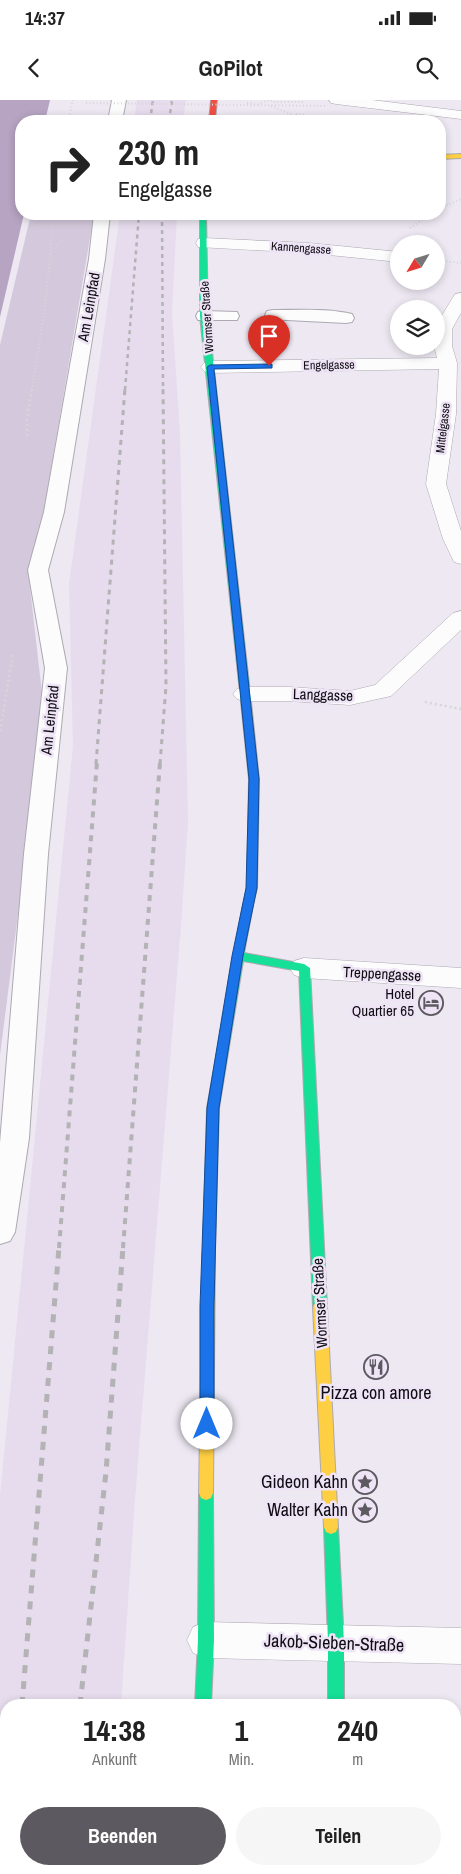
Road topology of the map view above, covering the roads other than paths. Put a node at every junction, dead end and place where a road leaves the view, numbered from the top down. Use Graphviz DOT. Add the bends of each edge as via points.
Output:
graph roads {
  1 [pos="119,100"];
  2 [pos="214,100"];
  3 [pos="331,103"];
  4 [pos="117,115"];
  5 [pos="213,115"];
  6 [pos="461,115"];
  7 [pos="461,156"];
  8 [pos="446,157"];
  9 [pos="101,220"];
  10 [pos="203,220"];
  11 [pos="204,243"];
  12 [pos="390,255"];
  13 [pos="461,298"];
  14 [pos="273,315"];
  15 [pos="204,316"];
  16 [pos="231,316"];
  17 [pos="346,318"];
  18 [pos="448,363"];
  19 [pos="210,367"];
  20 [pos="461,558"];
  21 [pos="461,618"];
  22 [pos="245,694"];
  23 [pos="238,956"];
  24 [pos="304,968"];
  25 [pos="461,978"];
  26 [pos="0,1232"];
  27 [pos="206,1640"];
  28 [pos="336,1643"];
  29 [pos="461,1646"];
  30 [pos="203,1699"];
  31 [pos="336,1699"];
  1 -- 4 [label="lane"];
  2 -- 5 [label="main road"];
  3 -- 6 [label="street"];
  7 -- 8 [label="main road"];
  9 -- 26 [label="lane, Am Leinpfad" via="54,512 38,570 56,668 36,854 15,1138"];
  10 -- 11 [label="main road, Wormser Straße"];
  11 -- 12 [label="street, Kannengasse"];
  11 -- 15 [label="main road, Wormser Straße"];
  13 -- 18 [label="street, Mittelgasse" via="443,329"];
  14 -- 17 [label="lane" via="314,314"];
  15 -- 16 [label="lane"];
  15 -- 19 [label="main road, Wormser Straße"];
  18 -- 19 [label="street, Engelgasse"];
  18 -- 20 [label="street, Mittelgasse" via="446,414 436,484"];
  19 -- 22 [label="main road, Wormser Straße"];
  21 -- 22 [label="street, Langgasse" via="383,691 350,698"];
  22 -- 23 [label="main road, Wormser Straße" via="254,779 252,888"];
  23 -- 24 [label="main road"];
  23 -- 27 [label="main road, Wormser Straße" via="213,1108 207,1306"];
  24 -- 25 [label="street, Treppengasse"];
  24 -- 28 [label="main road, Wormser Straße"];
  27 -- 28 [label="street, Jakob-Sieben-Straße"];
  27 -- 30 [label="main road, Wormser Straße"];
  28 -- 29 [label="street, Jakob-Sieben-Straße"];
  28 -- 31 [label="main road, Wormser Straße"];
}
